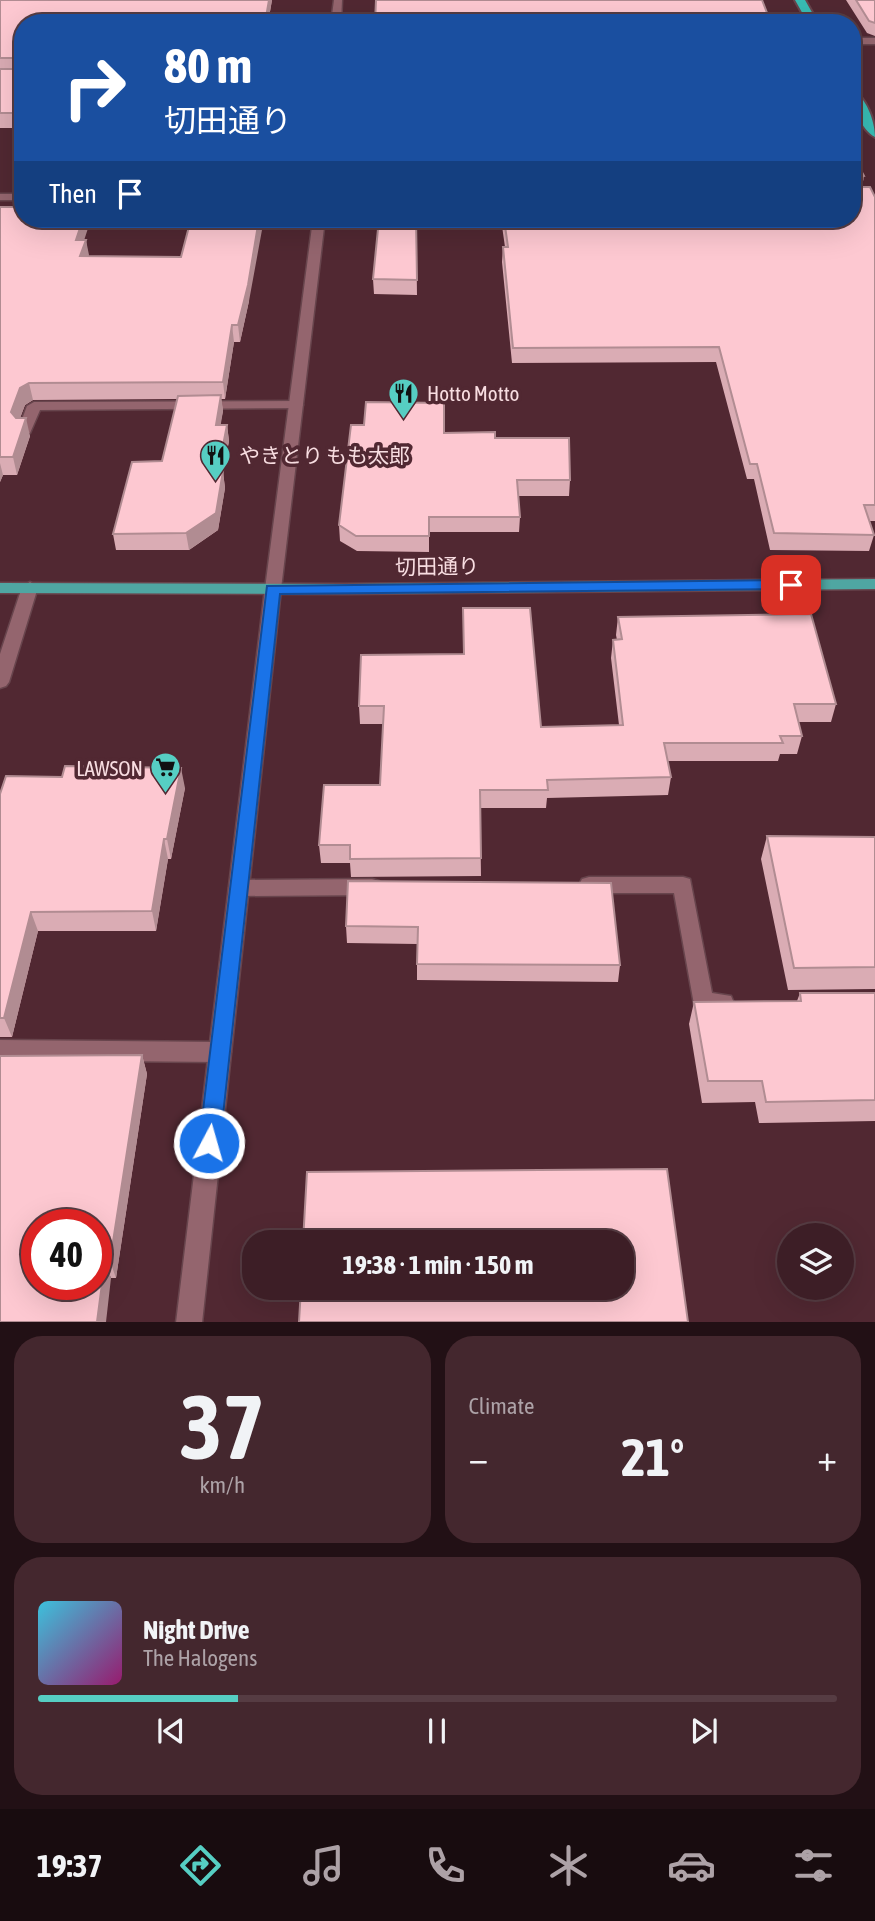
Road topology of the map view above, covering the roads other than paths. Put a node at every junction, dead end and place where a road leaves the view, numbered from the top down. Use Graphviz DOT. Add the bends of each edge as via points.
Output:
graph roads {
  1 [pos="861,109"];
  2 [pos="875,133"];
  3 [pos="318,228"];
  4 [pos="296,405"];
  5 [pos="25,430"];
  6 [pos="875,584"];
  7 [pos="30,587"];
  8 [pos="0,588"];
  9 [pos="273,589"];
  10 [pos="0,682"];
  11 [pos="572,886"];
  12 [pos="391,887"];
  13 [pos="239,888"];
  14 [pos="742,1003"];
  15 [pos="0,1050"];
  16 [pos="220,1052"];
  17 [pos="189,1322"];
  1 -- 2 [label="highway"];
  3 -- 4 [label="street"];
  4 -- 5 [label="street" via="34,406"];
  4 -- 9 [label="street"];
  6 -- 9 [label="main road, 切田通り"];
  7 -- 8 [label="main road, 切田通り"];
  7 -- 9 [label="main road, 切田通り"];
  7 -- 10 [label="street"];
  9 -- 13 [label="street"];
  11 -- 14 [label="street" via="683,885 703,1003"];
  12 -- 13 [label="street"];
  13 -- 16 [label="street"];
  15 -- 16 [label="street"];
  16 -- 17 [label="street"];
}
